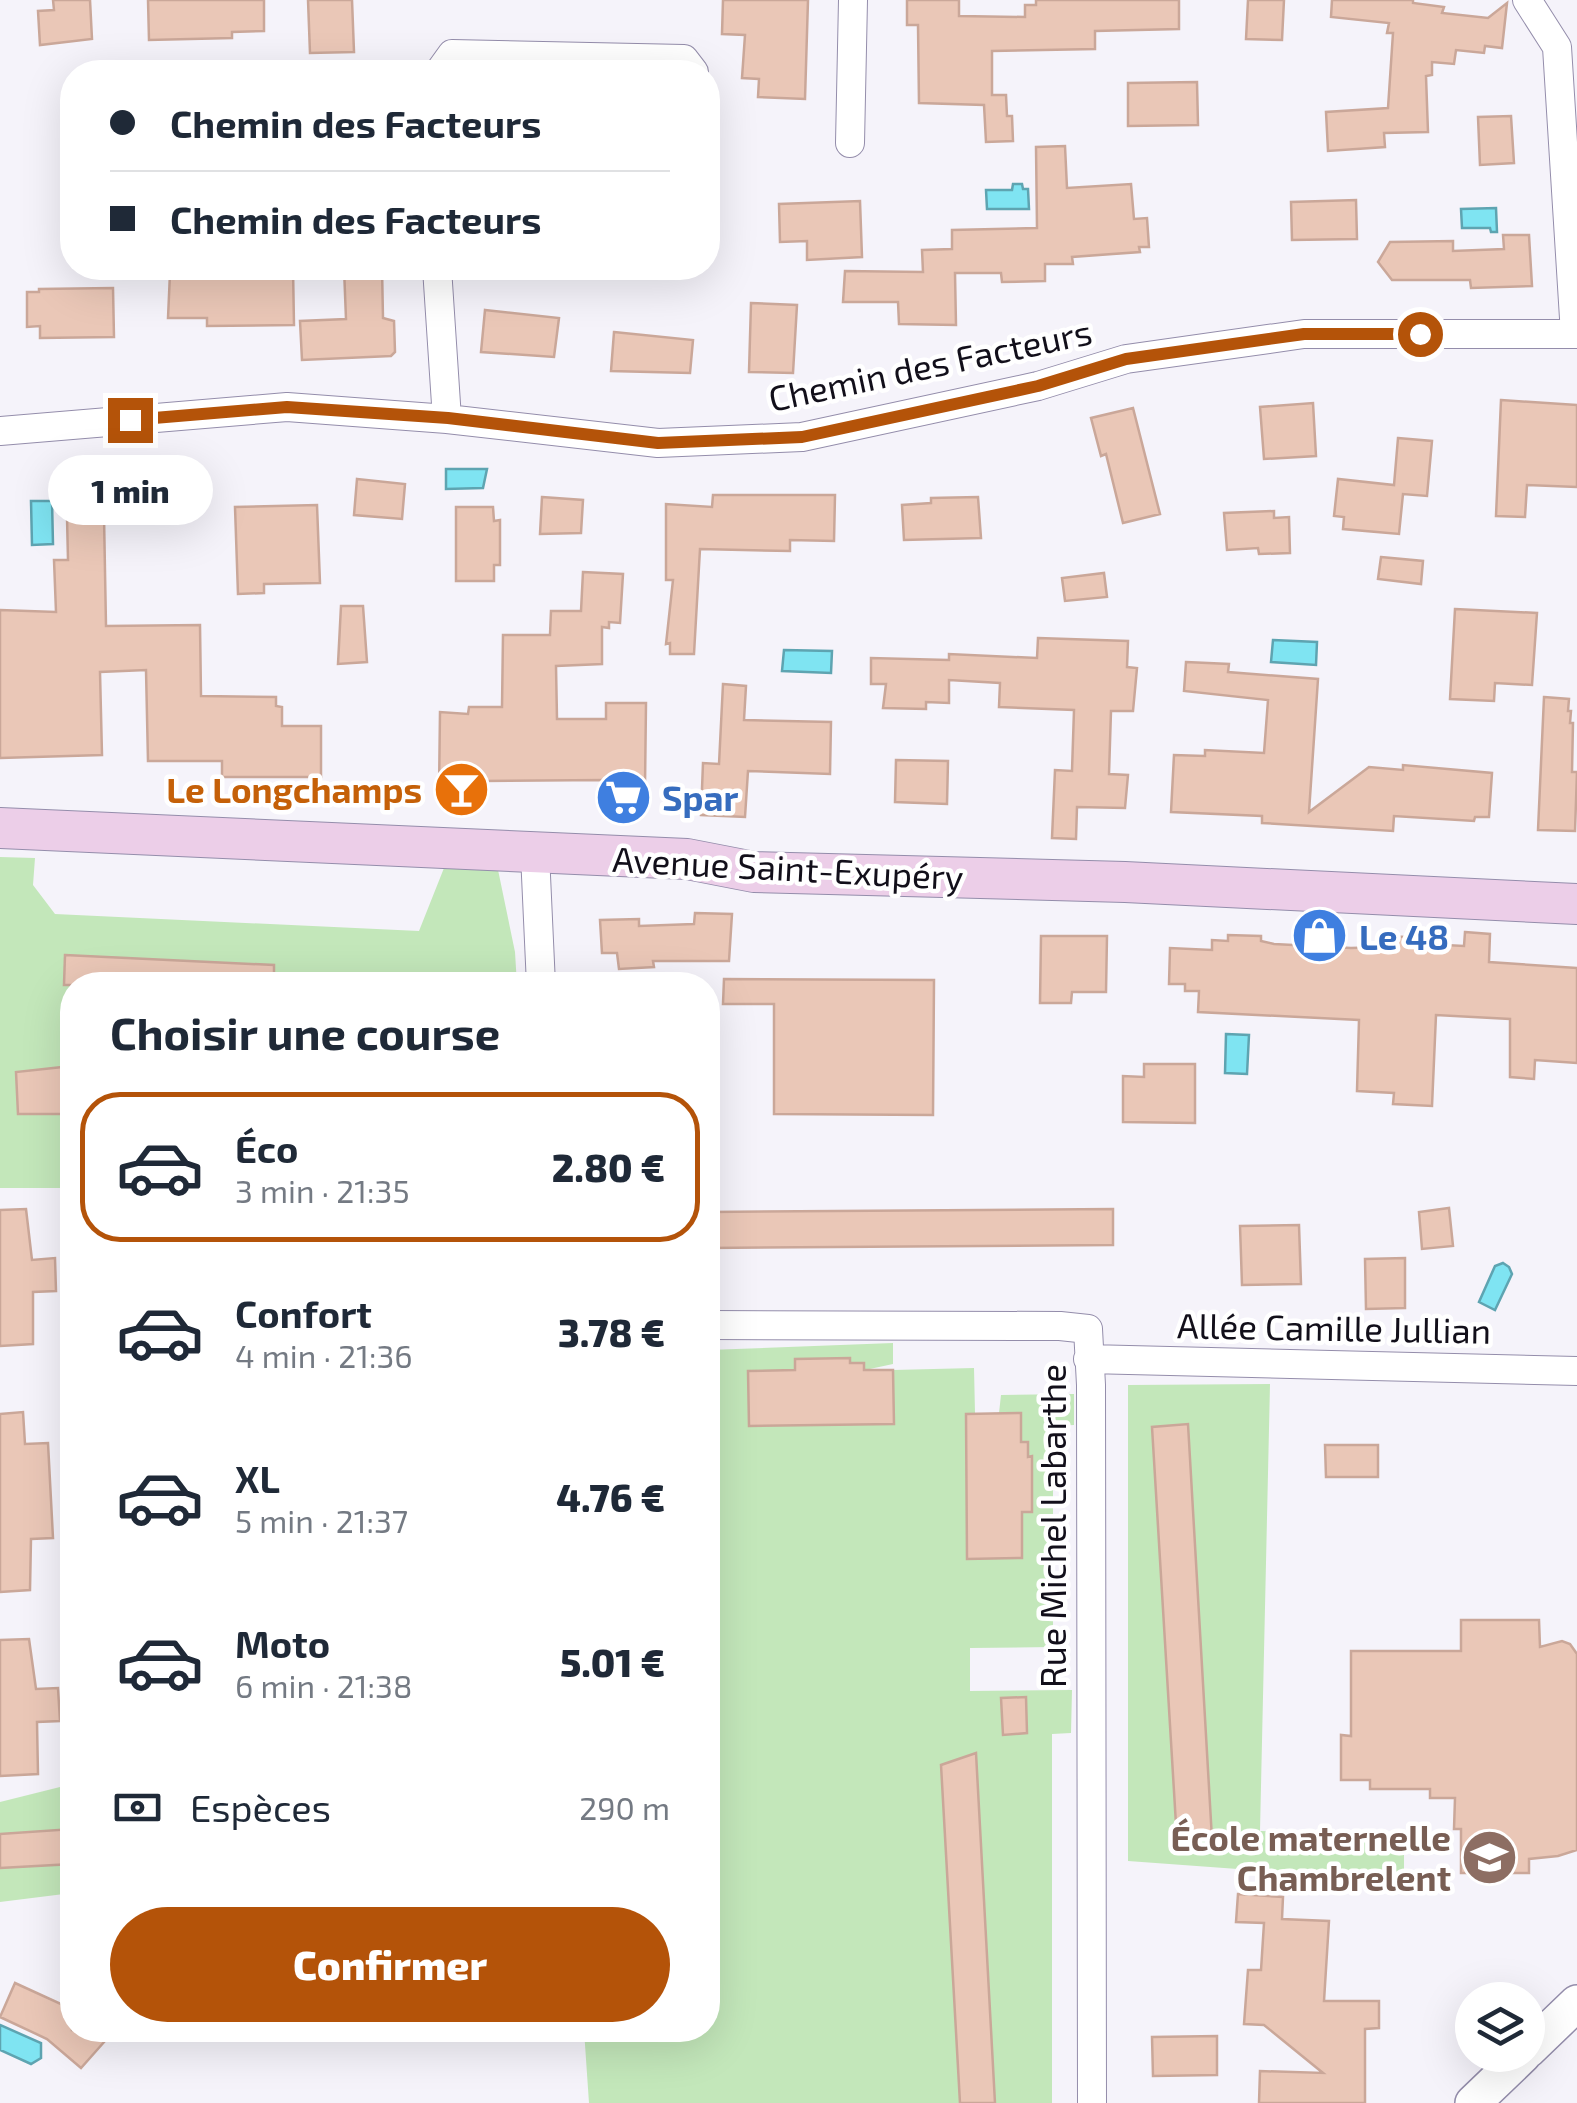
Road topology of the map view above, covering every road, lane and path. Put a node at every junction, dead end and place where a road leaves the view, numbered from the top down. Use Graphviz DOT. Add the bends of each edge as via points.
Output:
graph roads {
  1 [pos="853,0"];
  2 [pos="1528,0"];
  3 [pos="448,60"];
  4 [pos="684,60"];
  5 [pos="850,143"];
  6 [pos="438,280"];
  7 [pos="1576,334"];
  8 [pos="448,418"];
  9 [pos="0,431"];
  10 [pos="0,828"];
  11 [pos="535,854"];
  12 [pos="1577,904"];
  13 [pos="541,972"];
  14 [pos="720,1325"];
  15 [pos="1088,1358"];
  16 [pos="1577,1371"];
  17 [pos="1577,2002"];
  18 [pos="1545,2033"];
  19 [pos="1505,2072"];
  20 [pos="1092,2103"];
  21 [pos="1473,2103"];
  1 -- 5 [label="street"];
  2 -- 7 [label="street" via="1557,47"];
  3 -- 4 [label="street" via="452,54"];
  6 -- 8 [label="street"];
  7 -- 8 [label="street, Chemin des Facteurs" via="1304,334 1126,359 1038,386 802,437 658,443"];
  8 -- 9 [label="street, Chemin des Facteurs" via="287,407"];
  10 -- 11 [label="main road, Avenue Saint-Exupéry"];
  11 -- 12 [label="main road, Avenue Saint-Exupéry" via="687,860 754,872"];
  11 -- 13 [label="street"];
  14 -- 15 [label="street, Rue Michel Labarthe" via="1088,1328"];
  15 -- 16 [label="street, Allée Camille Jullian"];
  15 -- 20 [label="street, Rue Michel Labarthe"];
  17 -- 18 [label="street"];
  19 -- 21 [label="street"];
}
